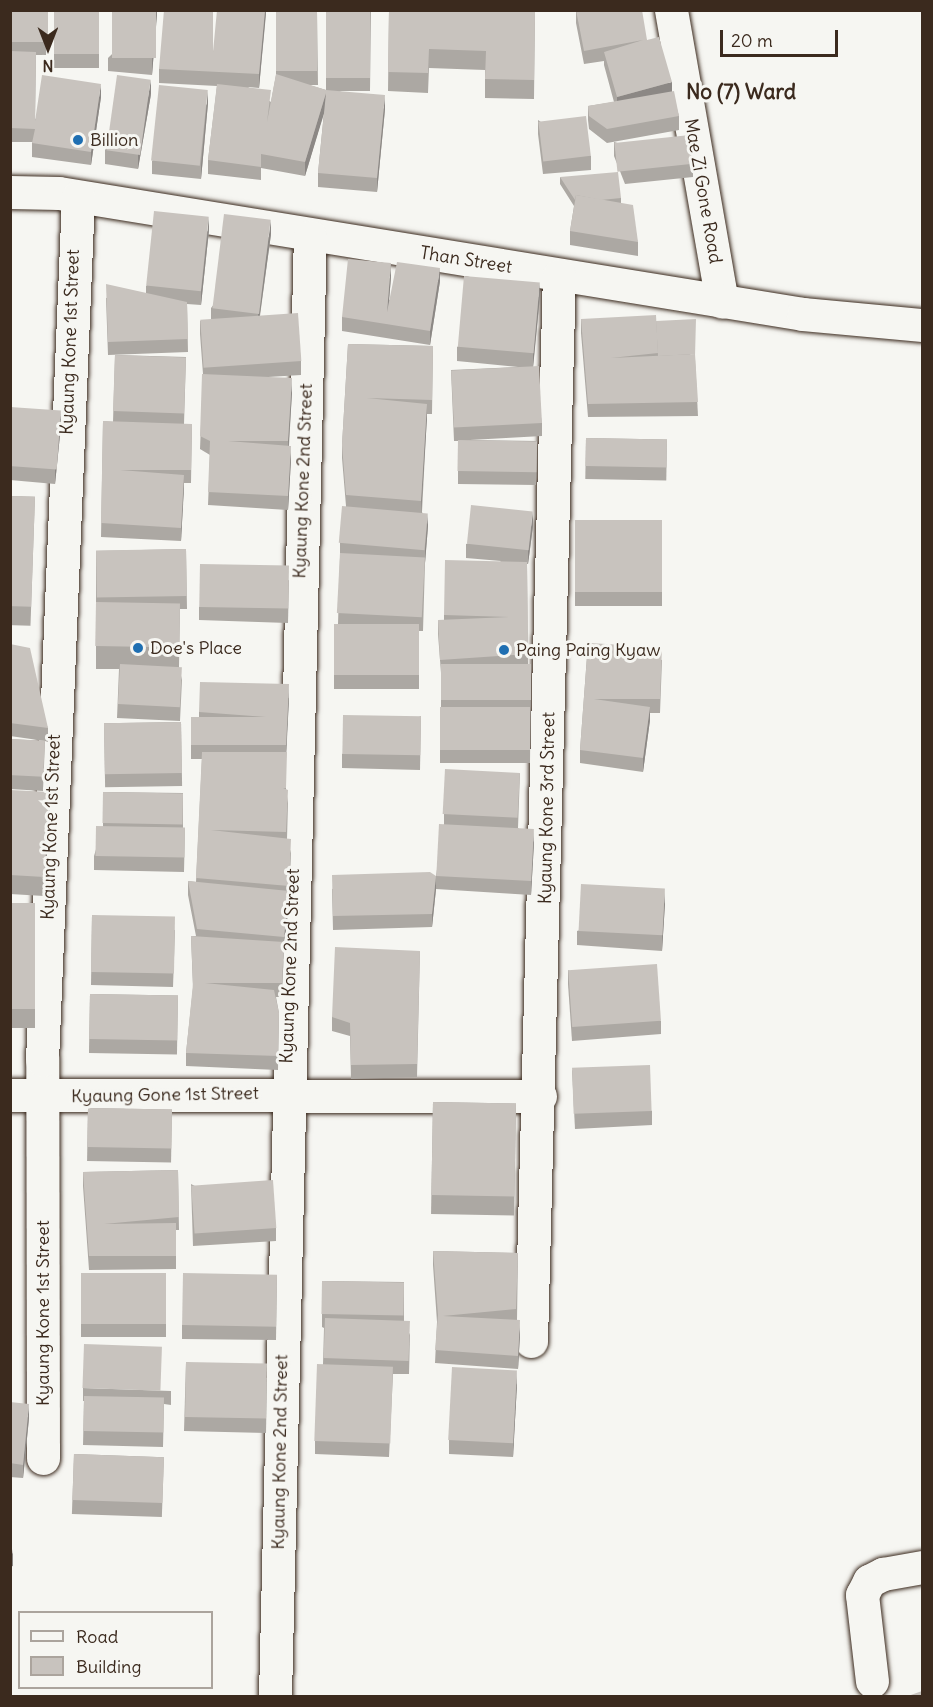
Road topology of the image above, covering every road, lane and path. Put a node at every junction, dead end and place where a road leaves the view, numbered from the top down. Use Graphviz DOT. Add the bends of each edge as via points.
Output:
graph roads {
  1 [pos="671,10"];
  2 [pos="10,192"];
  3 [pos="78,197"];
  4 [pos="310,236"];
  5 [pos="559,275"];
  6 [pos="722,302"];
  7 [pos="922,325"];
  8 [pos="287,1093"];
  9 [pos="26,1096"];
  10 [pos="540,1096"];
  11 [pos="531,1341"];
  12 [pos="43,1458"];
  13 [pos="922,1567"];
  14 [pos="872,1681"];
  15 [pos="275,1696"];
  1 -- 6 [label="street, Mae Zi Gone Road"];
  2 -- 3 [label="street, Than Street" via="59,192"];
  3 -- 4 [label="street, Than Street"];
  3 -- 9 [label="street, Kyaung Kone 1st Street"];
  4 -- 5 [label="street, Than Street"];
  4 -- 8 [label="street, Kyaung Kone 2nd Street"];
  5 -- 6 [label="street, Than Street"];
  5 -- 10 [label="street, Kyaung Kone 3rd Street"];
  6 -- 7 [label="street, Than Street"];
  8 -- 9 [label="street, Kyaung Gone 1st Street"];
  8 -- 10 [label="street, Kyaung Gone 1st Street"];
  8 -- 15 [label="street, Kyaung Kone 2nd Street"];
  9 -- 12 [label="street, Kyaung Kone 1st Street"];
  10 -- 11 [label="street, Kyaung Kone 3rd Street"];
  13 -- 14 [label="street" via="883,1574 869,1581 862,1594"];
}
